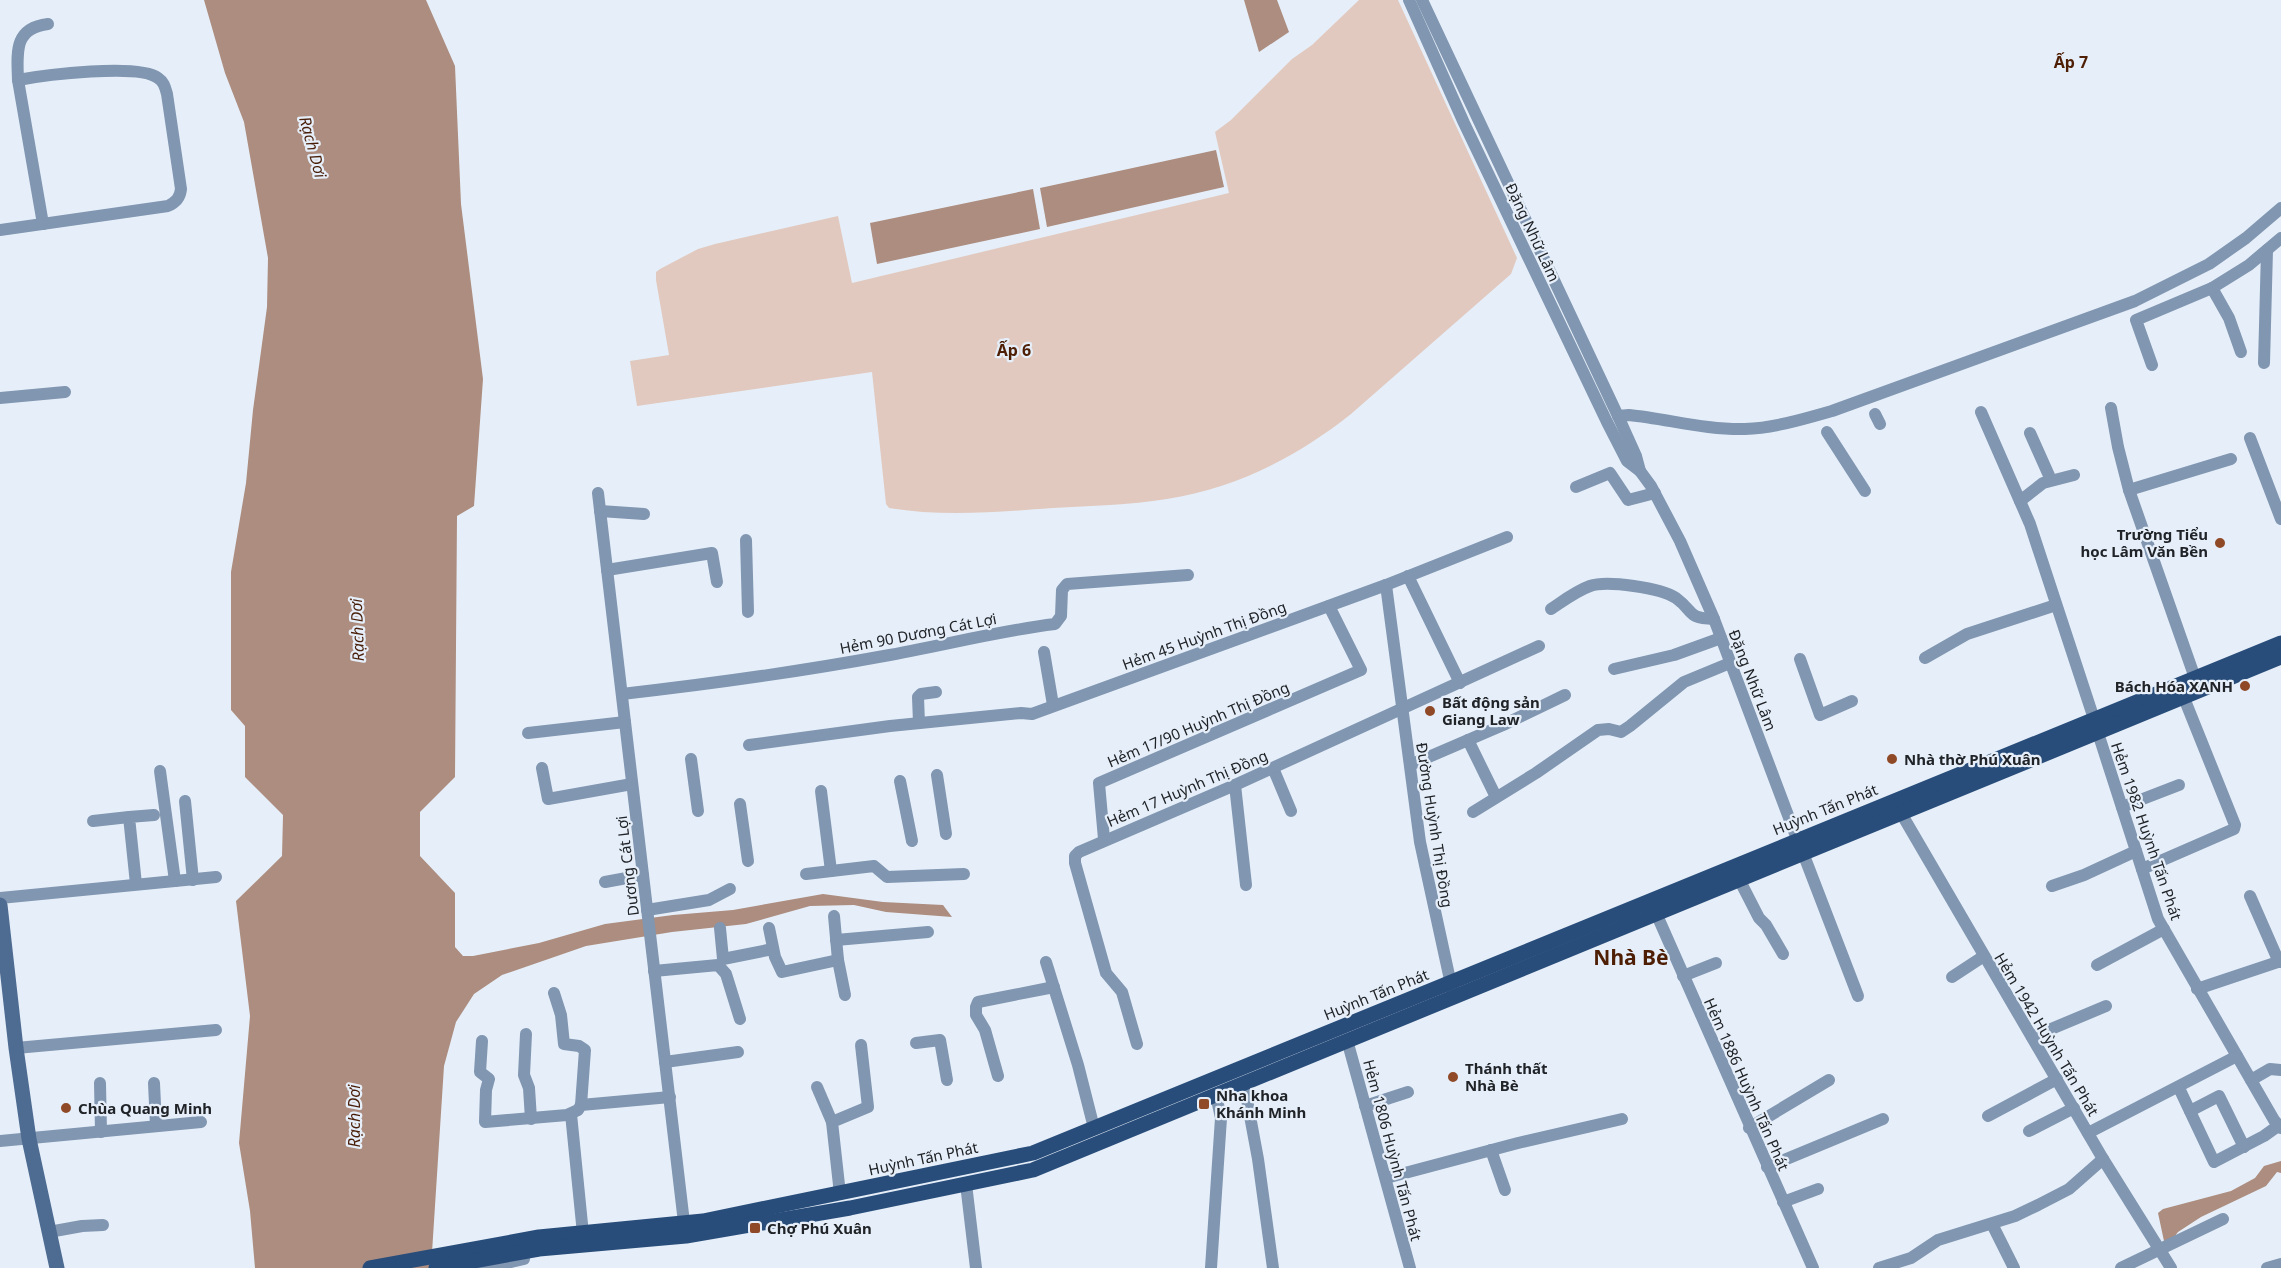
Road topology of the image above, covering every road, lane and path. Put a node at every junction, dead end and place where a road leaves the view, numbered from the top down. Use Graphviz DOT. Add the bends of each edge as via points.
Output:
graph roads {
  1 [pos="1409,0"];
  2 [pos="1422,0"];
  3 [pos="48,24"];
  4 [pos="18,80"];
  5 [pos="2281,208"];
  6 [pos="43,224"];
  7 [pos="0,230"];
  8 [pos="2281,238"];
  9 [pos="2267,250"];
  10 [pos="2212,288"];
  11 [pos="2241,352"];
  12 [pos="2264,363"];
  13 [pos="2152,365"];
  14 [pos="65,392"];
  15 [pos="0,398"];
  16 [pos="2111,408"];
  17 [pos="1981,412"];
  18 [pos="1618,416"];
  19 [pos="2030,433"];
  20 [pos="1829,437"];
  21 [pos="2250,438"];
  22 [pos="2231,459"];
  23 [pos="1640,471"];
  24 [pos="2074,475"];
  25 [pos="2051,480"];
  26 [pos="1576,487"];
  27 [pos="1865,490"];
  28 [pos="2129,490"];
  29 [pos="598,493"];
  30 [pos="1655,493"];
  31 [pos="2020,501"];
  32 [pos="600,511"];
  33 [pos="644,514"];
  34 [pos="2281,519"];
  35 [pos="1507,537"];
  36 [pos="746,540"];
  37 [pos="607,570"];
  38 [pos="1188,575"];
  39 [pos="1408,576"];
  40 [pos="717,582"];
  41 [pos="1386,585"];
  42 [pos="2056,605"];
  43 [pos="1329,606"];
  44 [pos="1551,609"];
  45 [pos="748,612"];
  46 [pos="1714,619"];
  47 [pos="1721,638"];
  48 [pos="2281,643"];
  49 [pos="1539,646"];
  50 [pos="1044,652"];
  51 [pos="2281,657"];
  52 [pos="1925,658"];
  53 [pos="1800,659"];
  54 [pos="2255,660"];
  55 [pos="1730,663"];
  56 [pos="1614,669"];
  57 [pos="2195,678"];
  58 [pos="1460,682"];
  59 [pos="936,692"];
  60 [pos="622,694"];
  61 [pos="1565,695"];
  62 [pos="2184,698"];
  63 [pos="1852,701"];
  64 [pos="1053,705"];
  65 [pos="1402,709"];
  66 [pos="625,722"];
  67 [pos="919,723"];
  68 [pos="2096,726"];
  69 [pos="528,733"];
  70 [pos="1468,740"];
  71 [pos="749,745"];
  72 [pos="691,759"];
  73 [pos="1410,765"];
  74 [pos="542,768"];
  75 [pos="1273,768"];
  76 [pos="160,771"];
  77 [pos="937,775"];
  78 [pos="900,781"];
  79 [pos="632,783"];
  80 [pos="1235,785"];
  81 [pos="2179,785"];
  82 [pos="821,791"];
  83 [pos="1496,797"];
  84 [pos="185,801"];
  85 [pos="740,804"];
  86 [pos="2122,807"];
  87 [pos="698,811"];
  88 [pos="1291,811"];
  89 [pos="1473,812"];
  90 [pos="1901,813"];
  91 [pos="154,815"];
  92 [pos="129,817"];
  93 [pos="93,821"];
  94 [pos="946,834"];
  95 [pos="1104,839"];
  96 [pos="912,841"];
  97 [pos="1800,846"];
  98 [pos="2136,851"];
  99 [pos="748,861"];
  100 [pos="2142,869"];
  101 [pos="831,871"];
  102 [pos="806,874"];
  103 [pos="964,874"];
  104 [pos="643,875"];
  105 [pos="216,877"];
  106 [pos="1739,879"];
  107 [pos="193,880"];
  108 [pos="175,881"];
  109 [pos="605,882"];
  110 [pos="136,884"];
  111 [pos="1246,885"];
  112 [pos="2052,886"];
  113 [pos="730,889"];
  114 [pos="2250,896"];
  115 [pos="0,898"];
  116 [pos="0,905"];
  117 [pos="647,912"];
  118 [pos="1656,913"];
  119 [pos="834,916"];
  120 [pos="720,928"];
  121 [pos="769,928"];
  122 [pos="2164,929"];
  123 [pos="928,932"];
  124 [pos="836,940"];
  125 [pos="773,950"];
  126 [pos="1783,954"];
  127 [pos="1984,956"];
  128 [pos="838,960"];
  129 [pos="2280,961"];
  130 [pos="1046,962"];
  131 [pos="1716,963"];
  132 [pos="2097,965"];
  133 [pos="654,971"];
  134 [pos="1683,976"];
  135 [pos="1952,977"];
  136 [pos="1054,987"];
  137 [pos="2197,989"];
  138 [pos="1452,990"];
  139 [pos="554,993"];
  140 [pos="845,995"];
  141 [pos="1858,996"];
  142 [pos="2106,1006"];
  143 [pos="740,1018"];
  144 [pos="216,1030"];
  145 [pos="526,1034"];
  146 [pos="2032,1037"];
  147 [pos="1347,1040"];
  148 [pos="482,1041"];
  149 [pos="916,1043"];
  150 [pos="861,1044"];
  151 [pos="1137,1044"];
  152 [pos="16,1048"];
  153 [pos="738,1052"];
  154 [pos="2237,1056"];
  155 [pos="665,1062"];
  156 [pos="2281,1070"];
  157 [pos="998,1076"];
  158 [pos="2057,1079"];
  159 [pos="947,1080"];
  160 [pos="1829,1080"];
  161 [pos="2251,1080"];
  162 [pos="100,1083"];
  163 [pos="154,1083"];
  164 [pos="1244,1084"];
  165 [pos="818,1087"];
  166 [pos="2179,1088"];
  167 [pos="1408,1092"];
  168 [pos="1216,1095"];
  169 [pos="670,1097"];
  170 [pos="581,1105"];
  171 [pos="1365,1106"];
  172 [pos="2074,1108"];
  173 [pos="2190,1111"];
  174 [pos="571,1114"];
  175 [pos="1988,1116"];
  176 [pos="531,1119"];
  177 [pos="1622,1119"];
  178 [pos="1883,1119"];
  179 [pos="201,1122"];
  180 [pos="832,1122"];
  181 [pos="156,1126"];
  182 [pos="2279,1127"];
  183 [pos="1094,1128"];
  184 [pos="1749,1128"];
  185 [pos="2029,1131"];
  186 [pos="101,1132"];
  187 [pos="2088,1133"];
  188 [pos="29,1139"];
  189 [pos="0,1142"];
  190 [pos="2244,1147"];
  191 [pos="1491,1150"];
  192 [pos="2103,1158"];
  193 [pos="1767,1167"];
  194 [pos="963,1169"];
  195 [pos="1386,1178"];
  196 [pos="966,1184"];
  197 [pos="1818,1189"];
  198 [pos="1505,1190"];
  199 [pos="840,1194"];
  200 [pos="1783,1202"];
  201 [pos="2223,1219"];
  202 [pos="1992,1224"];
  203 [pos="102,1225"];
  204 [pos="685,1230"];
  205 [pos="50,1232"];
  206 [pos="582,1239"];
  207 [pos="2160,1249"];
  208 [pos="445,1262"];
  209 [pos="2281,1264"];
  210 [pos="57,1268"];
  211 [pos="370,1268"];
  212 [pos="484,1268"];
  213 [pos="976,1268"];
  214 [pos="1211,1268"];
  215 [pos="1273,1268"];
  216 [pos="1410,1268"];
  217 [pos="1813,1268"];
  218 [pos="1879,1268"];
  219 [pos="2014,1268"];
  220 [pos="2121,1268"];
  221 [pos="2172,1268"];
  222 [pos="2267,1268"];
  1 -- 23 [label="street, Đặng Nhữ Lâm" via="1607,422 1627,461"];
  2 -- 18 [label="street, Đặng Nhữ Lâm"];
  3 -- 4 [label="street" via="30,29 21,39"];
  4 -- 6 [label="street"];
  4 -- 6 [label="street" via="131,71 157,76 167,94 181,189 175,202"];
  5 -- 18 [label="street" via="2209,264 2135,301 1832,411 1745,429"];
  6 -- 7 [label="street"];
  8 -- 9 [label="street"];
  9 -- 10 [label="street"];
  9 -- 12 [label="street"];
  10 -- 11 [label="street" via="2229,318"];
  10 -- 13 [label="street" via="2136,320"];
  14 -- 15 [label="street"];
  16 -- 28 [label="street"];
  17 -- 31 [label="street, Hẻm 1982 Huỳnh Tấn Phát"];
  18 -- 23 [label="street, Đặng Nhữ Lâm"];
  19 -- 25 [label="street"];
  20 -- 27 [label="street"];
  21 -- 34 [label="street"];
  22 -- 28 [label="street"];
  23 -- 30 [label="street, Đặng Nhữ Lâm"];
  24 -- 25 [label="street"];
  25 -- 31 [label="street"];
  26 -- 30 [label="street" via="1609,473 1628,500"];
  28 -- 57 [label="street"];
  29 -- 32 [label="street, Dương Cát Lợi"];
  30 -- 46 [label="street, Đặng Nhữ Lâm"];
  31 -- 42 [label="street, Hẻm 1982 Huỳnh Tấn Phát"];
  32 -- 33 [label="street"];
  32 -- 37 [label="street, Dương Cát Lợi"];
  35 -- 39 [label="street, Hẻm 45 Huỳnh Thị Đồng"];
  36 -- 45 [label="street"];
  37 -- 40 [label="street" via="712,553"];
  37 -- 60 [label="street, Dương Cát Lợi"];
  38 -- 60 [label="street, Hẻm 90 Dương Cát Lợi" via="1067,584 1062,590 1061,616 1055,624 788,673"];
  39 -- 41 [label="street, Hẻm 45 Huỳnh Thị Đồng"];
  39 -- 58 [label="street"];
  41 -- 43 [label="street, Hẻm 45 Huỳnh Thị Đồng"];
  41 -- 65 [label="street, Đường Huỳnh Thị Đồng"];
  42 -- 52 [label="street" via="1966,634"];
  42 -- 68 [label="street, Hẻm 1982 Huỳnh Tấn Phát"];
  43 -- 64 [label="street, Hẻm 45 Huỳnh Thị Đồng"];
  43 -- 95 [label="street, Hẻm 17/90 Huỳnh Thị Đồng" via="1361,670 1099,783"];
  44 -- 46 [label="street" via="1589,586 1616,585 1658,591 1674,597 1694,617"];
  46 -- 47 [label="street, Đặng Nhữ Lâm"];
  47 -- 55 [label="street, Đặng Nhữ Lâm"];
  47 -- 56 [label="street" via="1674,655"];
  48 -- 54 [label="main road, Huỳnh Tấn Phát"];
  49 -- 58 [label="street, Hẻm 17 Huỳnh Thị Đồng"];
  50 -- 64 [label="street"];
  51 -- 54 [label="main road, Huỳnh Tấn Phát"];
  53 -- 63 [label="street" via="1820,714"];
  54 -- 57 [label="main road, Huỳnh Tấn Phát"];
  54 -- 62 [label="main road, Huỳnh Tấn Phát"];
  55 -- 83 [label="street" via="1684,682 1621,732 1598,730"];
  55 -- 97 [label="street, Đặng Nhữ Lâm"];
  57 -- 68 [label="main road, Huỳnh Tấn Phát"];
  58 -- 65 [label="street, Hẻm 17 Huỳnh Thị Đồng"];
  59 -- 67 [label="street" via="918,697"];
  60 -- 66 [label="street, Dương Cát Lợi"];
  61 -- 70 [label="street"];
  62 -- 68 [label="main road, Huỳnh Tấn Phát"];
  62 -- 100 [label="street" via="2235,825 2234,829"];
  64 -- 67 [label="street, Hẻm 45 Huỳnh Thị Đồng" via="1032,714"];
  65 -- 73 [label="street, Đường Huỳnh Thị Đồng"];
  65 -- 75 [label="street, Hẻm 17 Huỳnh Thị Đồng"];
  66 -- 69 [label="street"];
  66 -- 79 [label="street, Dương Cát Lợi"];
  67 -- 71 [label="street"];
  68 -- 86 [label="street, Hẻm 1982 Huỳnh Tấn Phát"];
  68 -- 90 [label="main road, Huỳnh Tấn Phát"];
  68 -- 97 [label="main road, Huỳnh Tấn Phát"];
  70 -- 73 [label="street"];
  70 -- 83 [label="street"];
  72 -- 87 [label="street"];
  73 -- 138 [label="street, Đường Huỳnh Thị Đồng" via="1424,863"];
  74 -- 79 [label="street" via="548,799"];
  75 -- 80 [label="street, Hẻm 17 Huỳnh Thị Đồng"];
  75 -- 88 [label="street"];
  76 -- 108 [label="street"];
  77 -- 94 [label="street"];
  78 -- 96 [label="street"];
  79 -- 104 [label="street, Dương Cát Lợi"];
  80 -- 95 [label="street, Hẻm 17 Huỳnh Thị Đồng"];
  80 -- 111 [label="street"];
  81 -- 86 [label="street"];
  82 -- 101 [label="street"];
  83 -- 89 [label="street"];
  84 -- 107 [label="street"];
  85 -- 99 [label="street"];
  86 -- 98 [label="street, Hẻm 1982 Huỳnh Tấn Phát"];
  90 -- 97 [label="main road, Huỳnh Tấn Phát"];
  90 -- 127 [label="street, Hẻm 1942 Huỳnh Tấn Phát"];
  91 -- 92 [label="street"];
  92 -- 93 [label="street"];
  92 -- 110 [label="street"];
  95 -- 151 [label="street, Hẻm 17 Huỳnh Thị Đồng" via="1075,855 1075,863 1106,973 1122,992"];
  97 -- 106 [label="main road, Huỳnh Tấn Phát"];
  97 -- 138 [label="main road, Huỳnh Tấn Phát"];
  97 -- 141 [label="street, Đặng Nhữ Lâm"];
  98 -- 100 [label="street, Hẻm 1982 Huỳnh Tấn Phát"];
  98 -- 112 [label="street"];
  100 -- 122 [label="street, Hẻm 1982 Huỳnh Tấn Phát"];
  101 -- 102 [label="street"];
  101 -- 103 [label="street" via="874,866 887,877"];
  104 -- 109 [label="street"];
  104 -- 117 [label="street, Dương Cát Lợi"];
  105 -- 107 [label="street"];
  106 -- 118 [label="main road, Huỳnh Tấn Phát"];
  106 -- 126 [label="street"];
  107 -- 108 [label="street"];
  108 -- 110 [label="street"];
  110 -- 115 [label="street"];
  113 -- 117 [label="street" via="709,900"];
  114 -- 129 [label="street"];
  116 -- 152 [label="street"];
  117 -- 133 [label="street, Dương Cát Lợi"];
  118 -- 134 [label="street, Hẻm 1886 Huỳnh Tấn Phát"];
  118 -- 138 [label="main road, Huỳnh Tấn Phát"];
  119 -- 124 [label="street"];
  120 -- 125 [label="street" via="723,960"];
  121 -- 125 [label="street"];
  122 -- 132 [label="street"];
  122 -- 137 [label="street, Hẻm 1982 Huỳnh Tấn Phát"];
  123 -- 124 [label="street"];
  124 -- 128 [label="street"];
  125 -- 128 [label="street" via="782,972"];
  127 -- 135 [label="street"];
  127 -- 146 [label="street, Hẻm 1942 Huỳnh Tấn Phát"];
  128 -- 140 [label="street"];
  129 -- 137 [label="street"];
  130 -- 136 [label="street"];
  131 -- 134 [label="street"];
  133 -- 143 [label="street" via="718,965 726,974"];
  133 -- 155 [label="street, Dương Cát Lợi"];
  134 -- 184 [label="street, Hẻm 1886 Huỳnh Tấn Phát"];
  136 -- 157 [label="street" via="978,1002 976,1014 985,1029"];
  136 -- 183 [label="street"];
  137 -- 154 [label="street, Hẻm 1982 Huỳnh Tấn Phát"];
  138 -- 147 [label="main road, Huỳnh Tấn Phát"];
  138 -- 183 [label="main road, Huỳnh Tấn Phát"];
  139 -- 170 [label="street" via="564,1044 585,1050"];
  142 -- 146 [label="street"];
  144 -- 152 [label="street"];
  145 -- 176 [label="street" via="524,1076 529,1088"];
  146 -- 158 [label="street, Hẻm 1942 Huỳnh Tấn Phát"];
  147 -- 164 [label="main road, Huỳnh Tấn Phát"];
  147 -- 171 [label="street, Hẻm 1806 Huỳnh Tấn Phát"];
  148 -- 176 [label="street" via="480,1072 489,1079 485,1122"];
  149 -- 159 [label="street" via="940,1040"];
  150 -- 180 [label="street" via="868,1107"];
  152 -- 188 [label="street"];
  153 -- 155 [label="street"];
  154 -- 161 [label="street, Hẻm 1982 Huỳnh Tấn Phát"];
  154 -- 166 [label="street"];
  155 -- 169 [label="street, Dương Cát Lợi"];
  156 -- 161 [label="street" via="2270,1069"];
  158 -- 172 [label="street, Hẻm 1942 Huỳnh Tấn Phát"];
  158 -- 175 [label="street"];
  160 -- 184 [label="street"];
  161 -- 182 [label="street, Hẻm 1982 Huỳnh Tấn Phát"];
  162 -- 186 [label="street"];
  163 -- 181 [label="street"];
  164 -- 168 [label="main road, Huỳnh Tấn Phát"];
  164 -- 215 [label="street"];
  165 -- 180 [label="street"];
  166 -- 173 [label="street"];
  166 -- 187 [label="street"];
  167 -- 171 [label="street"];
  168 -- 196 [label="main road, Huỳnh Tấn Phát" via="1033,1170"];
  168 -- 214 [label="street" via="1221,1118"];
  169 -- 170 [label="street"];
  169 -- 204 [label="street, Dương Cát Lợi"];
  170 -- 174 [label="street"];
  171 -- 195 [label="street, Hẻm 1806 Huỳnh Tấn Phát"];
  172 -- 185 [label="street"];
  172 -- 187 [label="street, Hẻm 1942 Huỳnh Tấn Phát"];
  173 -- 190 [label="street" via="2219,1096"];
  173 -- 190 [label="street" via="2214,1162"];
  174 -- 176 [label="street"];
  174 -- 206 [label="street"];
  177 -- 191 [label="street"];
  178 -- 193 [label="street"];
  179 -- 181 [label="street"];
  180 -- 199 [label="street"];
  181 -- 186 [label="street"];
  182 -- 190 [label="street"];
  183 -- 194 [label="main road, Huỳnh Tấn Phát" via="1033,1153"];
  184 -- 193 [label="street, Hẻm 1886 Huỳnh Tấn Phát"];
  186 -- 188 [label="street"];
  187 -- 192 [label="street, Hẻm 1942 Huỳnh Tấn Phát"];
  188 -- 189 [label="street"];
  188 -- 205 [label="street"];
  191 -- 195 [label="street"];
  191 -- 198 [label="street"];
  192 -- 202 [label="street" via="2069,1189"];
  192 -- 207 [label="street, Hẻm 1942 Huỳnh Tấn Phát"];
  193 -- 200 [label="street, Hẻm 1886 Huỳnh Tấn Phát"];
  194 -- 196 [label="main road"];
  194 -- 199 [label="main road, Huỳnh Tấn Phát"];
  195 -- 216 [label="street, Hẻm 1806 Huỳnh Tấn Phát"];
  196 -- 204 [label="main road, Huỳnh Tấn Phát" via="850,1208"];
  196 -- 213 [label="street"];
  197 -- 200 [label="street"];
  199 -- 204 [label="main road, Huỳnh Tấn Phát"];
  200 -- 217 [label="street, Hẻm 1886 Huỳnh Tấn Phát"];
  201 -- 207 [label="street"];
  202 -- 218 [label="street" via="1938,1240 1911,1258"];
  202 -- 219 [label="street"];
  203 -- 205 [label="street"];
  204 -- 206 [label="main road, Huỳnh Tấn Phát"];
  205 -- 210 [label="street"];
  206 -- 208 [label="main road, Huỳnh Tấn Phát"];
  206 -- 212 [label="street" via="580,1251"];
  207 -- 220 [label="street"];
  207 -- 221 [label="street, Hẻm 1942 Huỳnh Tấn Phát"];
  208 -- 211 [label="main road, Huỳnh Tấn Phát"];
  209 -- 222 [label="street"];
}
